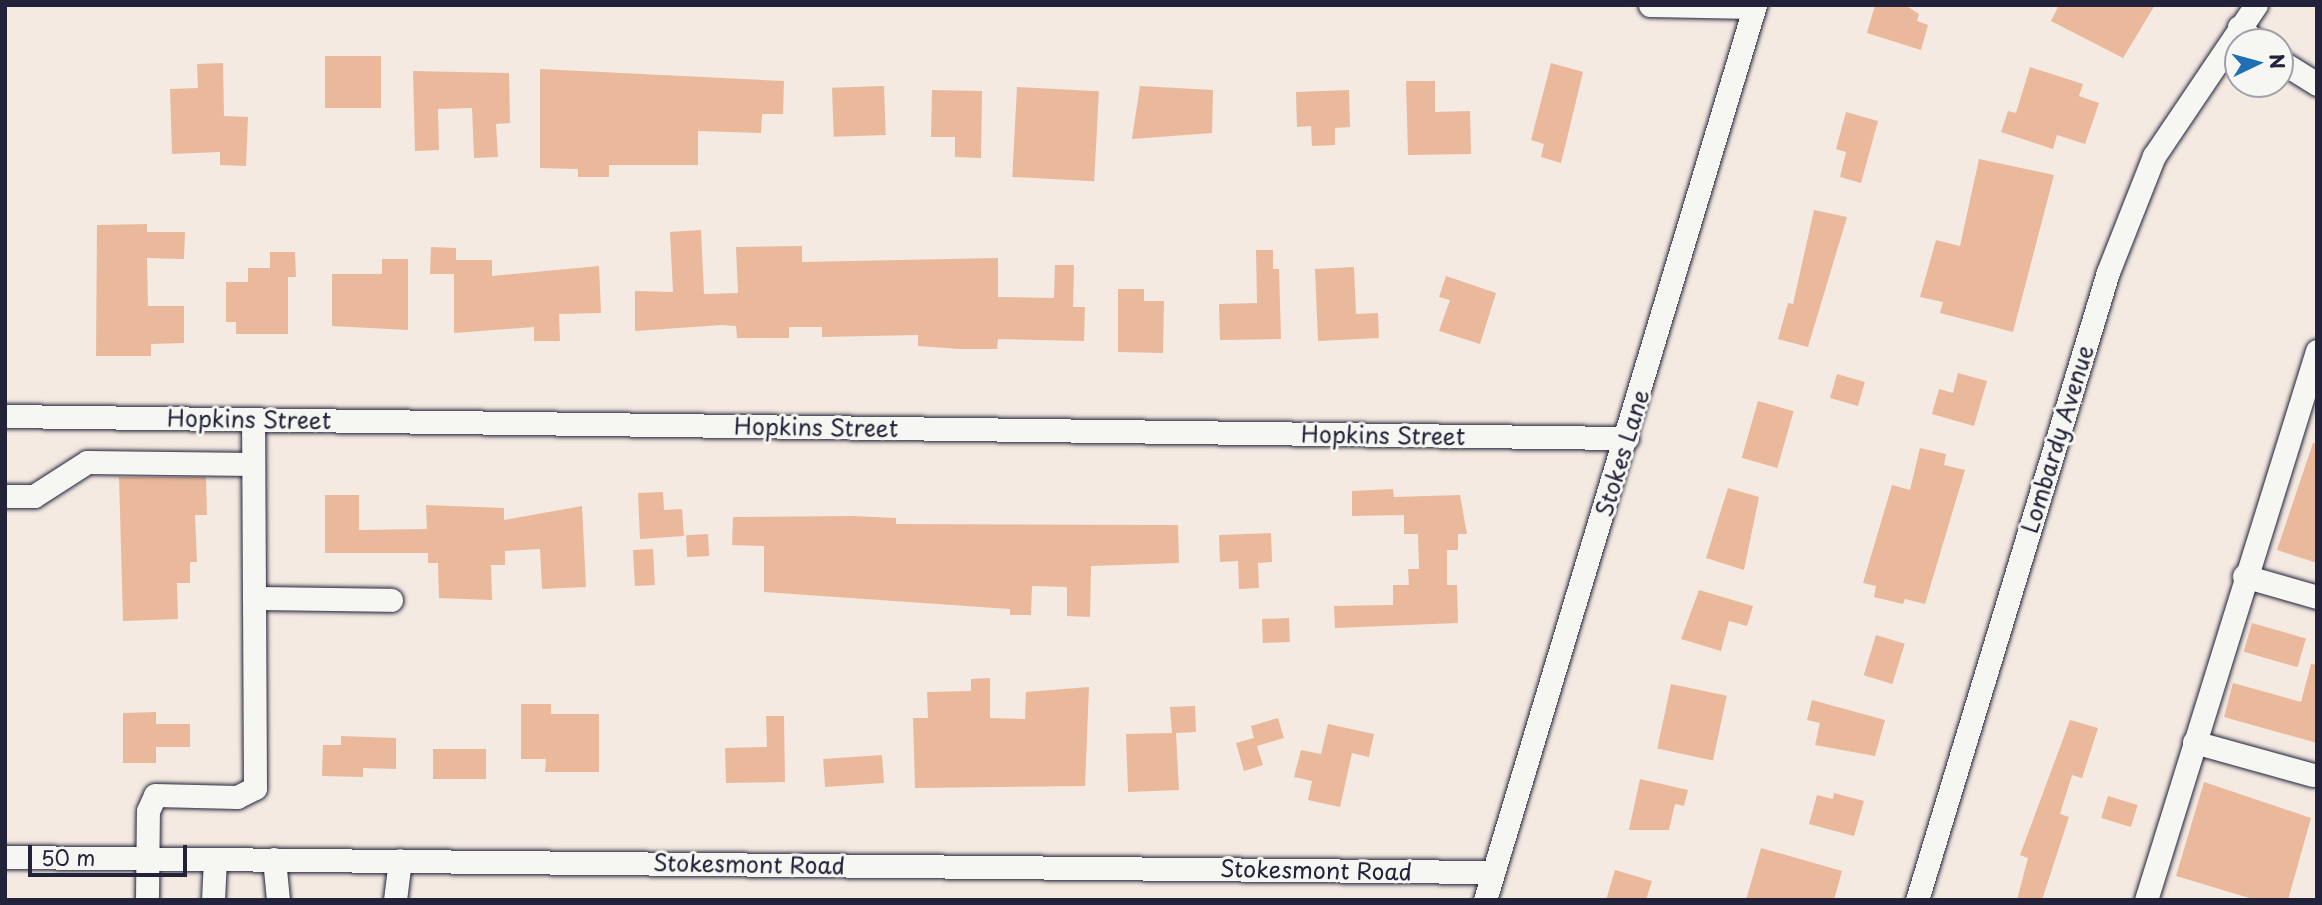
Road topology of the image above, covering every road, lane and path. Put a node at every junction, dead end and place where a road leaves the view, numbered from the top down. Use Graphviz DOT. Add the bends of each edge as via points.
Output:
graph roads {
  1 [pos="1650,5"];
  2 [pos="2256,5"];
  3 [pos="1755,6"];
  4 [pos="2239,27"];
  5 [pos="2294,69"];
  6 [pos="2315,80"];
  7 [pos="2317,351"];
  8 [pos="5,416"];
  9 [pos="253,419"];
  10 [pos="1627,438"];
  11 [pos="253,464"];
  12 [pos="5,496"];
  13 [pos="2244,576"];
  14 [pos="254,597"];
  15 [pos="2317,597"];
  16 [pos="391,600"];
  17 [pos="2194,742"];
  18 [pos="2313,775"];
  19 [pos="5,857"];
  20 [pos="149,858"];
  21 [pos="215,859"];
  22 [pos="274,859"];
  23 [pos="400,860"];
  24 [pos="1493,872"];
  25 [pos="147,900"];
  26 [pos="213,900"];
  27 [pos="278,900"];
  28 [pos="395,900"];
  29 [pos="1485,900"];
  30 [pos="1917,900"];
  31 [pos="2146,900"];
  1 -- 3 [label="street"];
  2 -- 4 [label="street, Lombardy Avenue"];
  3 -- 10 [label="street, Stokes Lane"];
  4 -- 30 [label="street, Lombardy Avenue" via="2154,156 2108,272"];
  5 -- 6 [label="street"];
  7 -- 13 [label="street"];
  8 -- 9 [label="street, Hopkins Street"];
  9 -- 10 [label="street, Hopkins Street"];
  9 -- 11 [label="street"];
  10 -- 24 [label="street, Stokes Lane"];
  11 -- 12 [label="street" via="87,462 34,496"];
  11 -- 14 [label="street"];
  13 -- 15 [label="street"];
  13 -- 17 [label="street"];
  14 -- 16 [label="street"];
  14 -- 20 [label="street" via="255,788 237,797 155,795 148,811"];
  17 -- 18 [label="street"];
  17 -- 31 [label="street"];
  19 -- 20 [label="street, Stokesmont Road"];
  20 -- 21 [label="street, Stokesmont Road"];
  20 -- 25 [label="street"];
  21 -- 22 [label="street, Stokesmont Road"];
  21 -- 26 [label="street"];
  22 -- 23 [label="street, Stokesmont Road"];
  22 -- 27 [label="street"];
  23 -- 24 [label="street, Stokesmont Road"];
  23 -- 28 [label="street"];
  24 -- 29 [label="street, Stokes Lane"];
}
